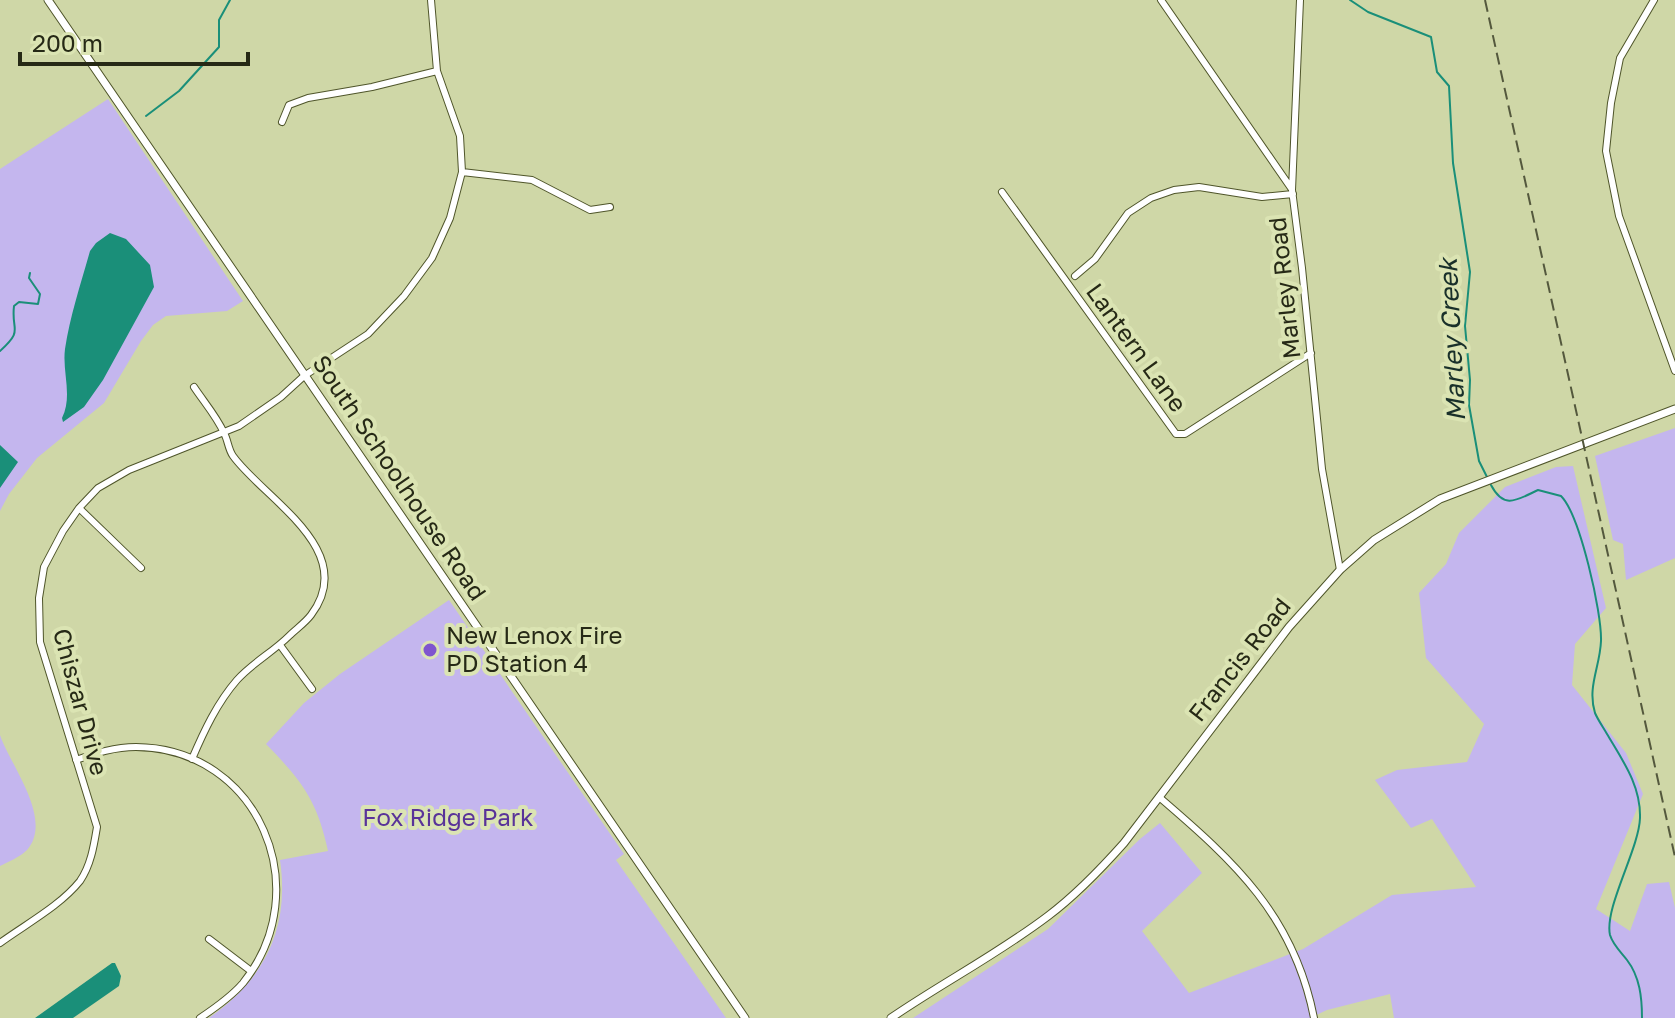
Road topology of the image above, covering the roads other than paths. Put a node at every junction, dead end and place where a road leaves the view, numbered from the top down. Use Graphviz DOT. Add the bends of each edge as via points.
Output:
graph roads {
  1 [pos="48,0"];
  2 [pos="431,0"];
  3 [pos="1161,0"];
  4 [pos="1300,0"];
  5 [pos="1654,0"];
  6 [pos="437,71"];
  7 [pos="282,122"];
  8 [pos="462,172"];
  9 [pos="1002,192"];
  10 [pos="1292,192"];
  11 [pos="610,207"];
  12 [pos="1075,276"];
  13 [pos="1311,353"];
  14 [pos="1675,371"];
  15 [pos="304,376"];
  16 [pos="194,387"];
  17 [pos="1675,409"];
  18 [pos="224,432"];
  19 [pos="79,508"];
  20 [pos="141,568"];
  21 [pos="1340,570"];
  22 [pos="280,645"];
  23 [pos="312,689"];
  24 [pos="192,759"];
  25 [pos="76,760"];
  26 [pos="1159,797"];
  27 [pos="209,939"];
  28 [pos="0,943"];
  29 [pos="251,971"];
  30 [pos="200,1018"];
  31 [pos="745,1018"];
  32 [pos="891,1018"];
  33 [pos="1314,1018"];
  1 -- 15 [label="street, South Schoolhouse Road"];
  2 -- 6 [label="street, Chiszar Drive"];
  3 -- 10 [label="street"];
  4 -- 10 [label="street, Marley Road"];
  5 -- 14 [label="street" via="1620,58 1606,151 1619,216"];
  6 -- 7 [label="street" via="308,98 289,105"];
  6 -- 8 [label="street, Chiszar Drive" via="460,136"];
  8 -- 11 [label="street" via="532,180 590,210"];
  8 -- 15 [label="street, Chiszar Drive" via="432,258 404,296 368,334"];
  9 -- 13 [label="street, Lantern Lane" via="1176,434 1185,434"];
  10 -- 12 [label="street" via="1262,197 1199,187 1151,198 1128,213 1095,259"];
  10 -- 13 [label="street, Marley Road"];
  13 -- 21 [label="street, Marley Road" via="1324,484"];
  15 -- 18 [label="street, Chiszar Drive" via="281,397"];
  15 -- 31 [label="street, South Schoolhouse Road"];
  16 -- 18 [label="street"];
  17 -- 21 [label="street, Francis Road" via="1415,512"];
  18 -- 19 [label="street, Chiszar Drive" via="129,470 98,488"];
  18 -- 22 [label="street" via="231,454 285,507 322,560 323,588 312,614"];
  19 -- 20 [label="street"];
  19 -- 25 [label="street, Chiszar Drive" via="44,567 39,598 40,642"];
  21 -- 26 [label="street, Francis Road" via="1289,627"];
  22 -- 23 [label="street"];
  22 -- 24 [label="street" via="238,679 208,722"];
  24 -- 25 [label="street" via="138,747"];
  24 -- 29 [label="street" via="219,774 244,799 272,853 275,918"];
  25 -- 28 [label="street, Chiszar Drive" via="97,827 93,854 80,880"];
  26 -- 32 [label="street, Francis Road" via="1074,895"];
  26 -- 33 [label="street" via="1253,885 1284,933 1308,986"];
  27 -- 29 [label="street"];
  29 -- 30 [label="street" via="233,994"];
}
